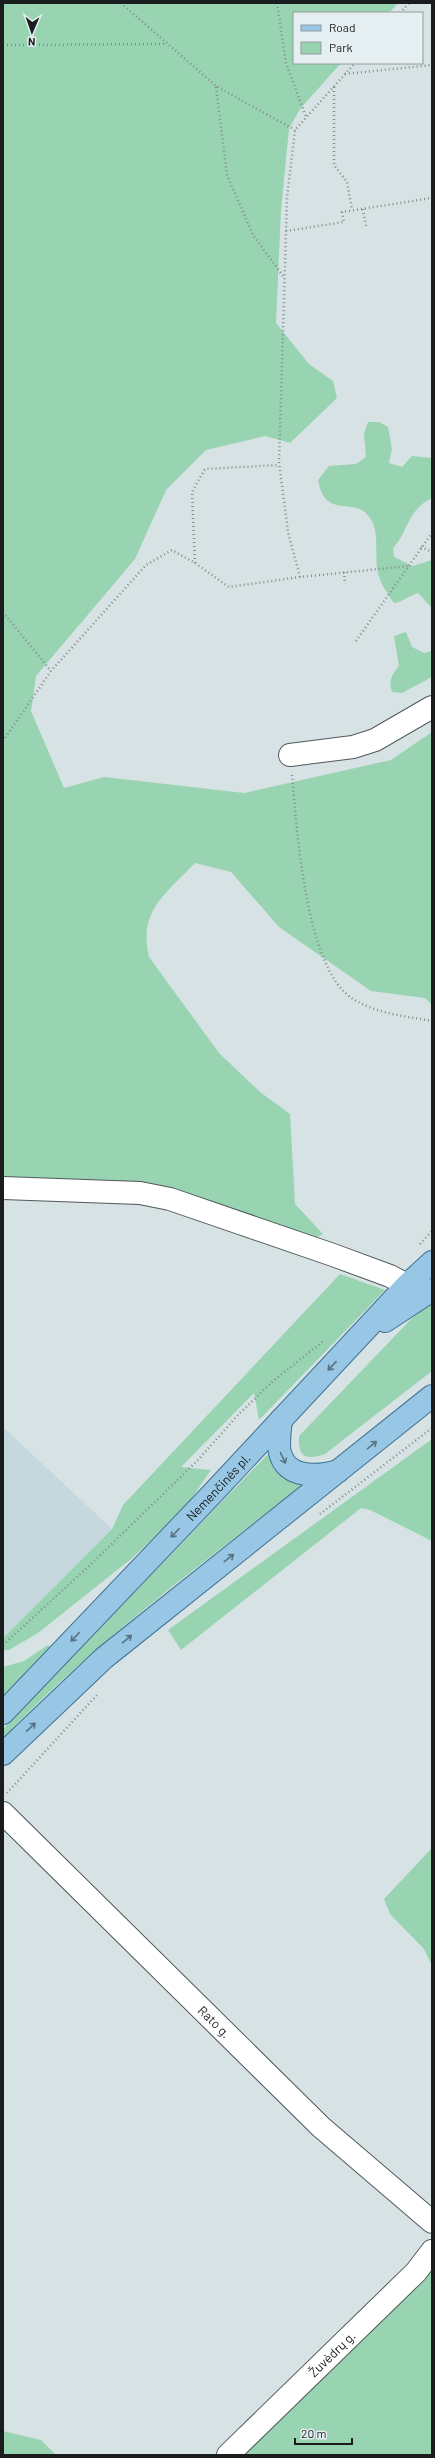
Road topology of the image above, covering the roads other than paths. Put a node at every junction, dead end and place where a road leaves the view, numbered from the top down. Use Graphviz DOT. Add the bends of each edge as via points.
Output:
graph roads {
  1 [pos="432,707"];
  2 [pos="290,755"];
  3 [pos="3,1188"];
  4 [pos="424,1255"];
  5 [pos="407,1285"];
  6 [pos="432,1290"];
  7 [pos="359,1338"];
  8 [pos="432,1396"];
  9 [pos="281,1420"];
  10 [pos="342,1469"];
  11 [pos="3,1713"];
  12 [pos="3,1754"];
  13 [pos="3,1813"];
  14 [pos="432,2222"];
  15 [pos="432,2251"];
  16 [pos="228,2455"];
  1 -- 2 [label="street" via="376,740 353,747"];
  3 -- 5 [label="street" via="140,1193 170,1199 332,1254"];
  4 -- 5 [label="main road, Nemenčinės pl."];
  5 -- 7 [label="main road, Nemenčinės pl."];
  6 -- 7 [label="main road"];
  7 -- 9 [label="main road, Nemenčinės pl., one-way"];
  10 -- 8 [label="main road, one-way"];
  9 -- 10 [label="main road, one-way" via="279,1446 283,1460 293,1471 311,1476"];
  9 -- 11 [label="main road, Nemenčinės pl., one-way"];
  12 -- 10 [label="main road, one-way" via="104,1658 180,1595"];
  13 -- 14 [label="street, Rato g." via="321,2127"];
  15 -- 16 [label="street, Žuvėdrų g." via="416,2272"];
}
